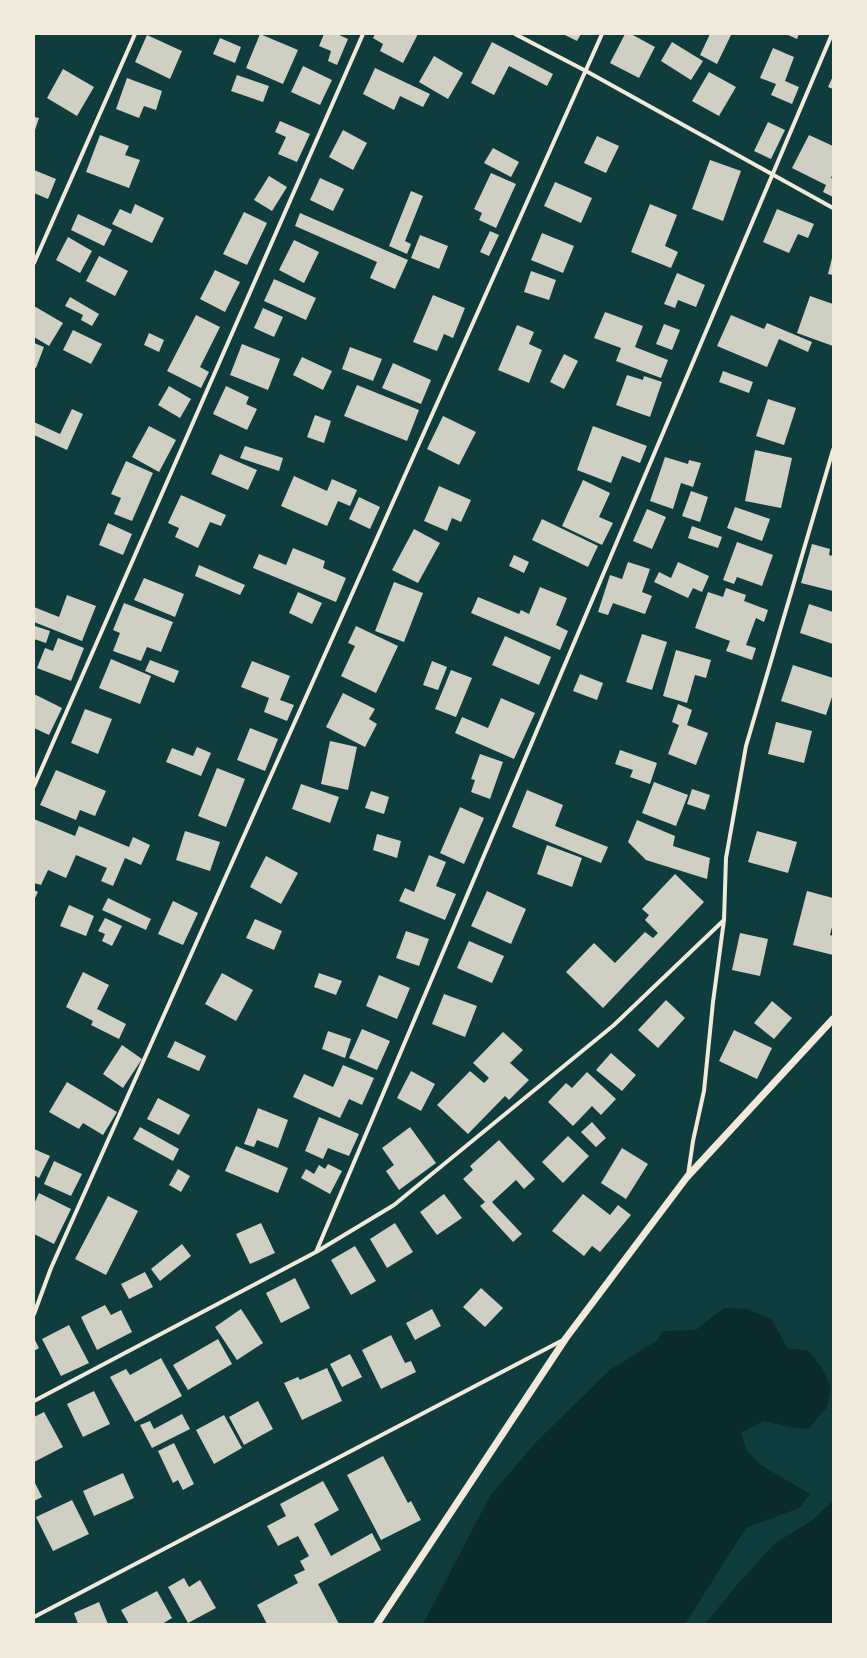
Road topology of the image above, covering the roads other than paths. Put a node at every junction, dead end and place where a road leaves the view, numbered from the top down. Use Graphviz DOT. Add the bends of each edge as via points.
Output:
graph roads {
  1 [pos="134,34"];
  2 [pos="363,34"];
  3 [pos="515,34"];
  4 [pos="602,34"];
  5 [pos="832,34"];
  6 [pos="586,71"];
  7 [pos="772,174"];
  8 [pos="833,208"];
  9 [pos="34,263"];
  10 [pos="833,450"];
  11 [pos="34,786"];
  12 [pos="724,920"];
  13 [pos="833,1019"];
  14 [pos="687,1177"];
  15 [pos="316,1252"];
  16 [pos="34,1314"];
  17 [pos="566,1338"];
  18 [pos="34,1401"];
  19 [pos="34,1618"];
  20 [pos="376,1624"];
  1 -- 9 [label="street"];
  2 -- 11 [label="street"];
  3 -- 6 [label="street"];
  4 -- 6 [label="street"];
  5 -- 7 [label="street"];
  6 -- 7 [label="street"];
  6 -- 16 [label="street" via="50,1268"];
  7 -- 8 [label="street"];
  7 -- 15 [label="street"];
  10 -- 12 [label="street" via="746,746 726,858"];
  12 -- 14 [label="street" via="704,1091"];
  12 -- 15 [label="street" via="614,1025 394,1206"];
  13 -- 14 [label="street"];
  14 -- 17 [label="street"];
  15 -- 18 [label="street"];
  17 -- 19 [label="street"];
  17 -- 20 [label="street"];
}
